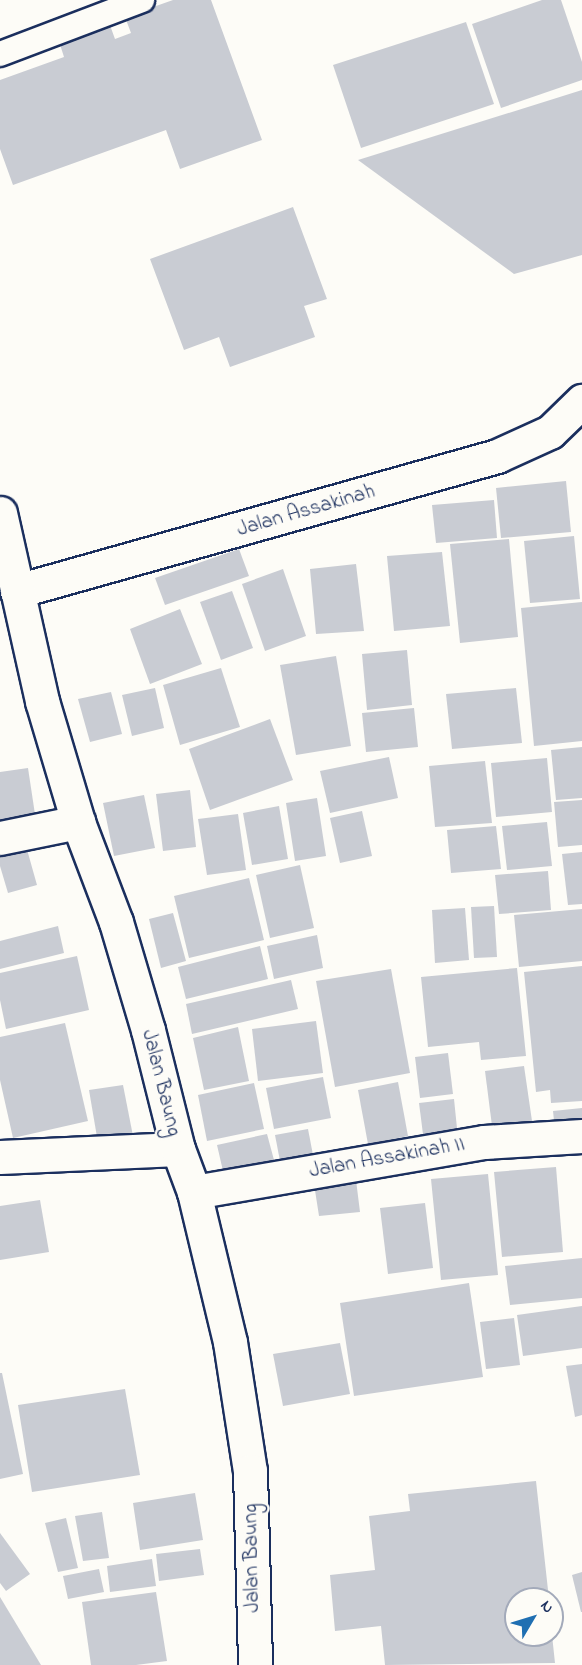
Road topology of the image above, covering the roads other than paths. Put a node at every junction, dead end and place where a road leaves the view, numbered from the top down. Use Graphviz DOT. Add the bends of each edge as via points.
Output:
graph roads {
  1 [pos="142,0"];
  2 [pos="0,54"];
  3 [pos="582,401"];
  4 [pos="0,513"];
  5 [pos="17,591"];
  6 [pos="78,822"];
  7 [pos="0,838"];
  8 [pos="582,1136"];
  9 [pos="178,1149"];
  10 [pos="0,1157"];
  11 [pos="194,1192"];
  12 [pos="255,1665"];
  1 -- 2 [label="lane"];
  3 -- 5 [label="street, Jalan Assakinah" via="550,432 497,456"];
  4 -- 5 [label="street, Jalan Baung"];
  5 -- 6 [label="street, Jalan Baung" via="42,701"];
  6 -- 7 [label="street"];
  6 -- 9 [label="street, Jalan Baung" via="116,922"];
  8 -- 11 [label="street, Jalan Assakinah II" via="483,1142"];
  9 -- 10 [label="street"];
  9 -- 11 [label="street, Jalan Baung"];
  11 -- 12 [label="street, Jalan Baung" via="230,1342 249,1471"];
}
